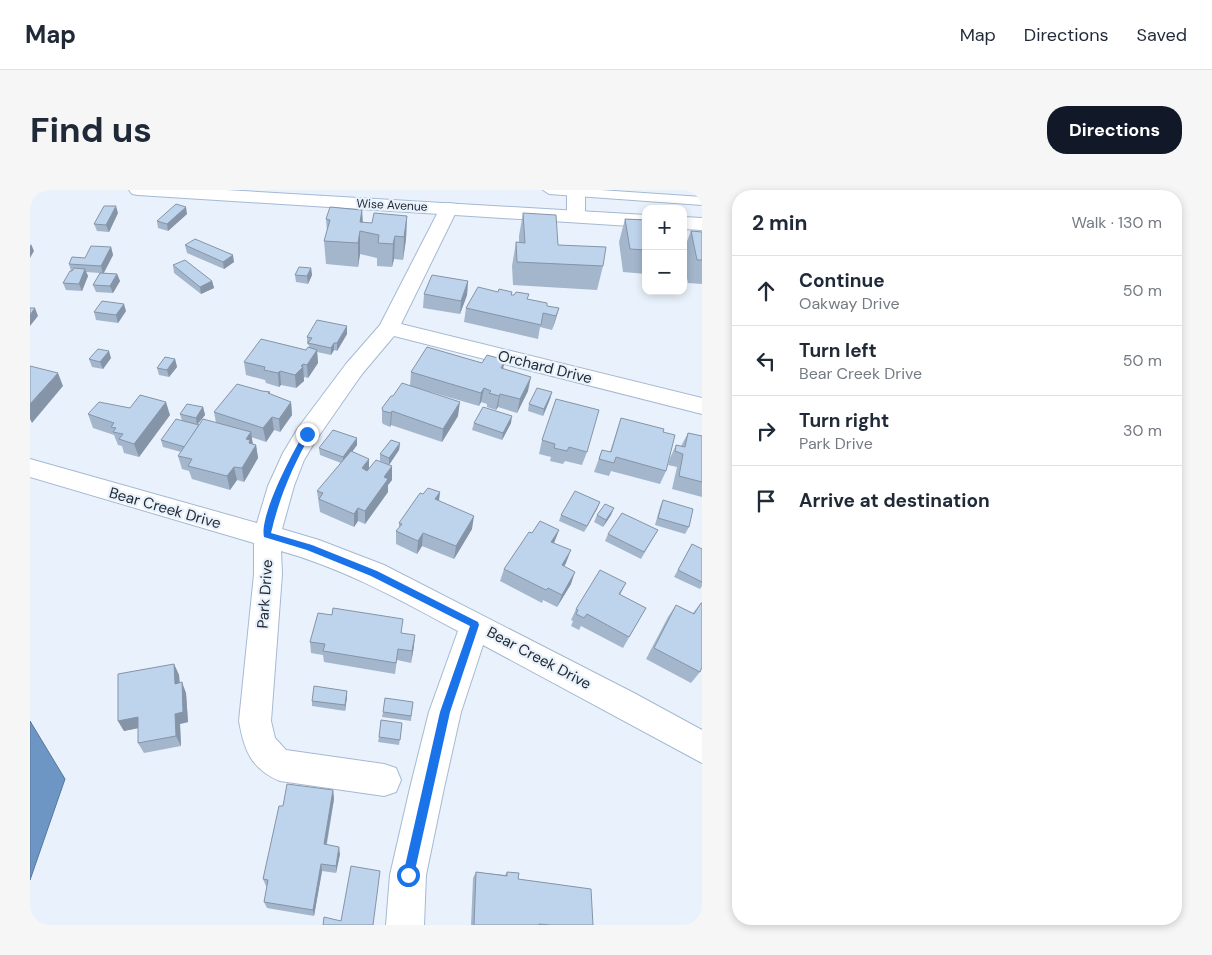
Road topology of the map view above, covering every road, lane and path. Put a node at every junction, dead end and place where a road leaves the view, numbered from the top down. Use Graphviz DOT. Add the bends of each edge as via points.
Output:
graph roads {
  1 [pos="138,190"];
  2 [pos="549,190"];
  3 [pos="576,191"];
  4 [pos="211,192"];
  5 [pos="702,201"];
  6 [pos="449,208"];
  7 [pos="576,216"];
  8 [pos="642,221"];
  9 [pos="687,223"];
  10 [pos="702,224"];
  11 [pos="389,328"];
  12 [pos="702,406"];
  13 [pos="30,468"];
  14 [pos="267,535"];
  15 [pos="475,625"];
  16 [pos="702,747"];
  17 [pos="384,780"];
  18 [pos="405,925"];
  1 -- 4 [label="street, Wise Avenue"];
  2 -- 3 [label="lane"];
  3 -- 5 [label="lane"];
  3 -- 7 [label="street"];
  4 -- 6 [label="street, Wise Avenue"];
  6 -- 7 [label="street, Wise Avenue"];
  6 -- 11 [label="street, Park Drive"];
  7 -- 8 [label="street, Wise Avenue"];
  9 -- 10 [label="street"];
  11 -- 12 [label="street, Orchard Drive"];
  11 -- 14 [label="street, Park Drive" via="354,369 292,459"];
  13 -- 14 [label="street, Bear Creek Drive"];
  14 -- 15 [label="street, Bear Creek Drive" via="374,573"];
  14 -- 17 [label="street, Park Drive" via="268,574 255,721 259,743 268,757 280,765"];
  15 -- 16 [label="street, Bear Creek Drive"];
  15 -- 18 [label="street" via="445,712 427,788 408,875"];
}
